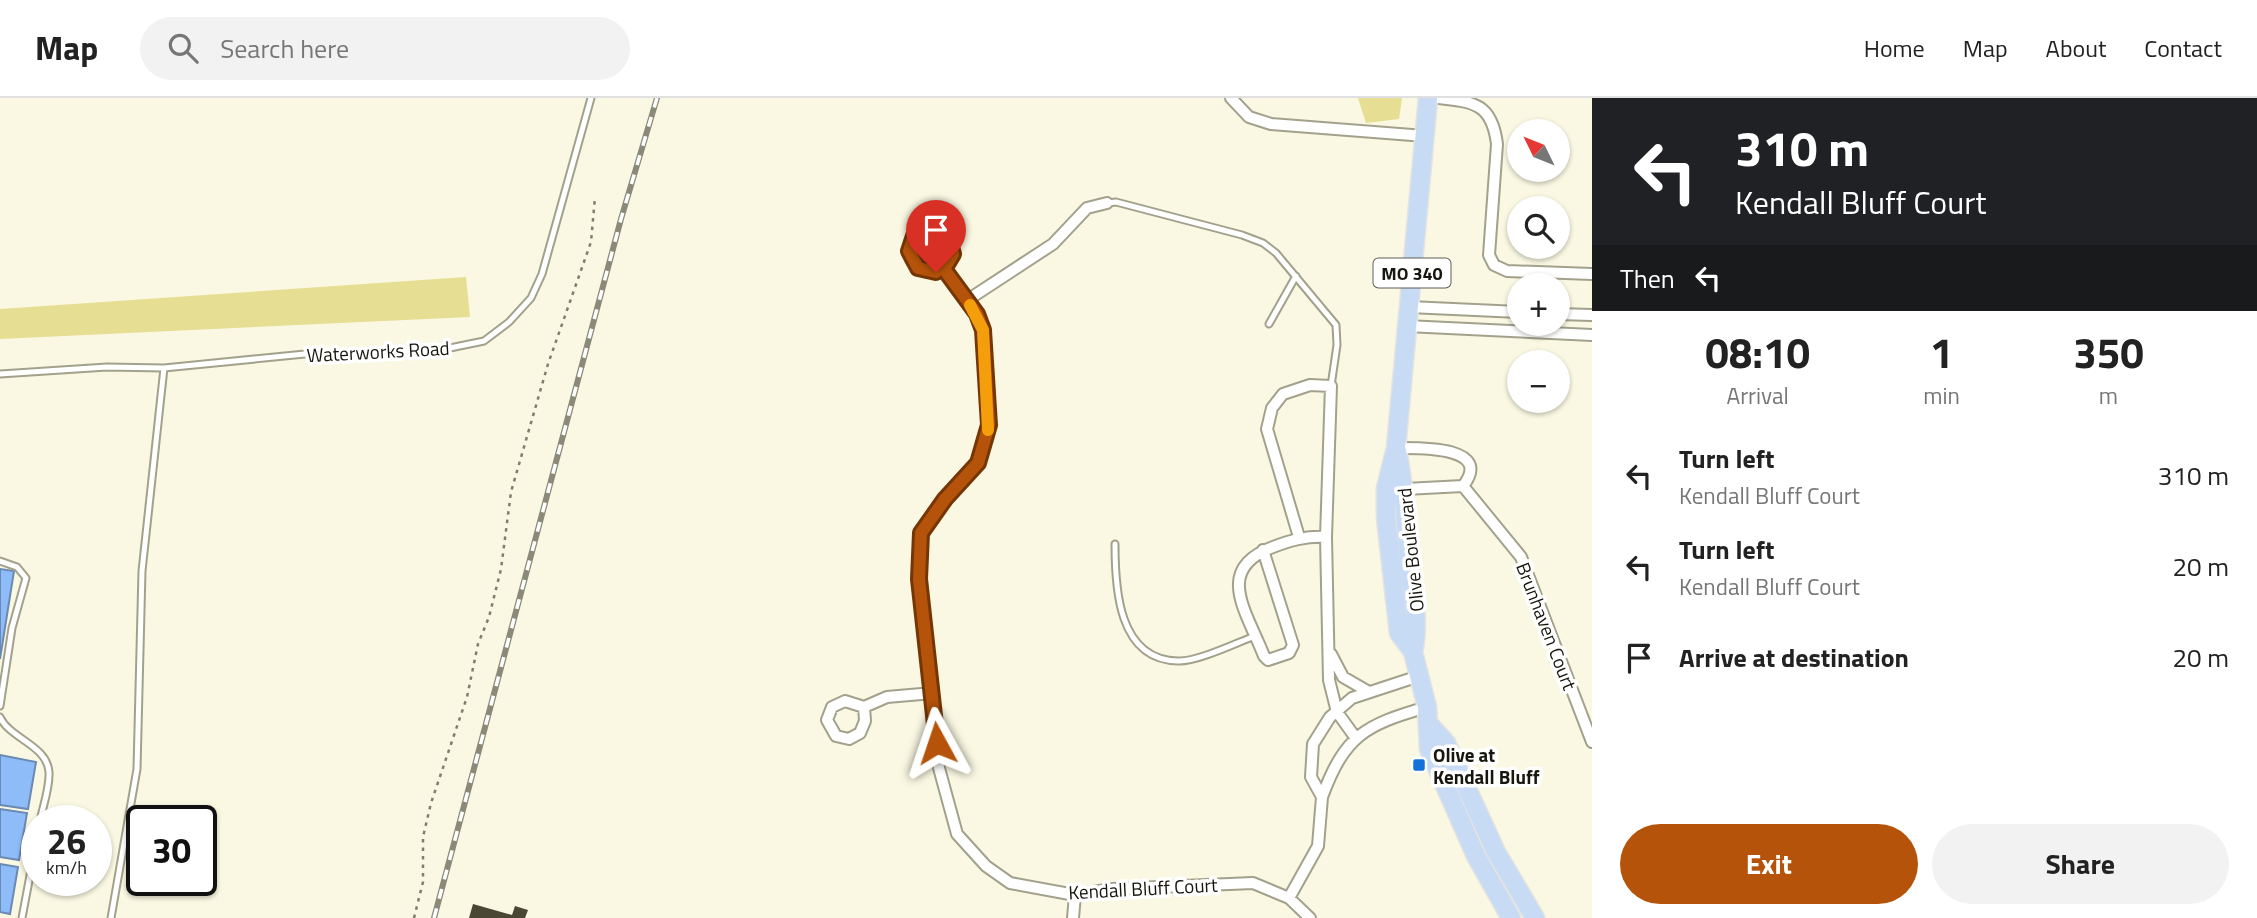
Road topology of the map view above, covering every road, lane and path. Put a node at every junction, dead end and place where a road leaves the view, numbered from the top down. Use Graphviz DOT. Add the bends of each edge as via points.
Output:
graph roads {
  1 [pos="590,98"];
  2 [pos="1231,98"];
  3 [pos="1428,98"];
  4 [pos="1439,98"];
  5 [pos="1425,136"];
  6 [pos="595,197"];
  7 [pos="1107,203"];
  8 [pos="944,269"];
  9 [pos="1592,274"];
  10 [pos="1296,276"];
  11 [pos="966,301"];
  12 [pos="1409,307"];
  13 [pos="1507,311"];
  14 [pos="1570,314"];
  15 [pos="1592,315"];
  16 [pos="1269,324"];
  17 [pos="1406,326"];
  18 [pos="1592,335"];
  19 [pos="164,368"];
  20 [pos="0,373"];
  21 [pos="1331,386"];
  22 [pos="1396,448"];
  23 [pos="1463,486"];
  24 [pos="1405,489"];
  25 [pos="1299,537"];
  26 [pos="1326,537"];
  27 [pos="1115,544"];
  28 [pos="1263,550"];
  29 [pos="0,561"];
  30 [pos="1256,636"];
  31 [pos="1329,651"];
  32 [pos="1413,652"];
  33 [pos="1419,676"];
  34 [pos="1369,692"];
  35 [pos="933,693"];
  36 [pos="0,706"];
  37 [pos="864,707"];
  38 [pos="1337,712"];
  39 [pos="1428,715"];
  40 [pos="0,717"];
  41 [pos="1355,737"];
  42 [pos="1592,742"];
  43 [pos="1322,797"];
  44 [pos="43,805"];
  45 [pos="1075,895"];
  46 [pos="26,896"];
  47 [pos="1289,898"];
  48 [pos="22,918"];
  49 [pos="111,918"];
  50 [pos="414,918"];
  51 [pos="1073,918"];
  52 [pos="1310,918"];
  53 [pos="1511,918"];
  54 [pos="1535,918"];
  1 -- 19 [label="lane, Waterworks Road" via="542,274 531,298 509,323 484,341 445,349"];
  2 -- 5 [label="street" via="1249,117 1271,124"];
  3 -- 5 [label="main road, Olive Boulevard / MO 340"];
  4 -- 9 [label="street" via="1471,102 1492,118 1497,144 1489,255 1493,265 1507,271"];
  5 -- 12 [label="main road, Olive Boulevard / MO 340"];
  6 -- 50 [label="path" via="591,242 548,364 511,492 489,617 431,803 423,837 423,882"];
  7 -- 10 [label="lane" via="1263,243"];
  7 -- 11 [label="street" via="1087,208 1053,244"];
  8 -- 8 [label="street" via="953,254 947,233 929,227 915,233 909,243 912,262 928,272"];
  8 -- 11 [label="street, Kendall Bluff Court"];
  10 -- 16 [label="lane"];
  10 -- 21 [label="lane" via="1336,325"];
  11 -- 35 [label="street, Kendall Bluff Court" via="983,330 989,425 978,463 921,533 919,579"];
  12 -- 13 [label="street"];
  12 -- 17 [label="main road, Olive Boulevard / MO 340"];
  14 -- 15 [label="street"];
  17 -- 18 [label="street"];
  17 -- 22 [label="main road, Olive Boulevard / MO 340"];
  19 -- 20 [label="lane, Waterworks Road"];
  19 -- 49 [label="lane" via="142,571 137,769"];
  21 -- 25 [label="street" via="1310,385 1283,394 1267,419"];
  21 -- 26 [label="street"];
  22 -- 23 [label="street" via="1461,455 1469,471"];
  22 -- 24 [label="main road, Olive Boulevard / MO 340"];
  22 -- 32 [label="main road, Olive Boulevard / MO 340" via="1386,488 1389,556 1399,632"];
  23 -- 24 [label="street"];
  23 -- 42 [label="street, Brunhaven Court" via="1521,557"];
  24 -- 32 [label="main road, Olive Boulevard / MO 340" via="1419,628"];
  25 -- 26 [label="street"];
  25 -- 28 [label="street"];
  26 -- 31 [label="street"];
  27 -- 30 [label="lane" via="1115,584 1122,618 1136,640 1155,657 1181,662"];
  28 -- 30 [label="street" via="1242,564 1238,574"];
  28 -- 30 [label="street" via="1292,649 1268,660"];
  29 -- 36 [label="lane" via="17,567 26,578 12,628"];
  31 -- 34 [label="street" via="1343,677"];
  31 -- 38 [label="street" via="1329,680"];
  32 -- 33 [label="main road, Olive Boulevard / MO 340"];
  33 -- 34 [label="street"];
  33 -- 39 [label="main road, Olive Boulevard / MO 340"];
  34 -- 38 [label="street" via="1352,698"];
  35 -- 37 [label="street" via="887,697"];
  35 -- 45 [label="street, Kendall Bluff Court" via="939,768 957,834 986,866 1010,883"];
  38 -- 41 [label="street"];
  38 -- 43 [label="street" via="1313,744 1311,777"];
  39 -- 41 [label="street" via="1389,718"];
  39 -- 53 [label="main road, Olive Boulevard / MO 340" via="1429,749 1457,817"];
  39 -- 54 [label="main road, Olive Boulevard / MO 340" via="1446,743 1496,852"];
  40 -- 44 [label="lane" via="6,729 41,754 49,772"];
  41 -- 43 [label="street" via="1334,764"];
  43 -- 47 [label="street" via="1318,846"];
  45 -- 47 [label="street, Kendall Bluff Court" via="1253,883"];
  45 -- 51 [label="street"];
  46 -- 48 [label="lane"];
  47 -- 52 [label="street, Kendall Bluff Court"];
}
